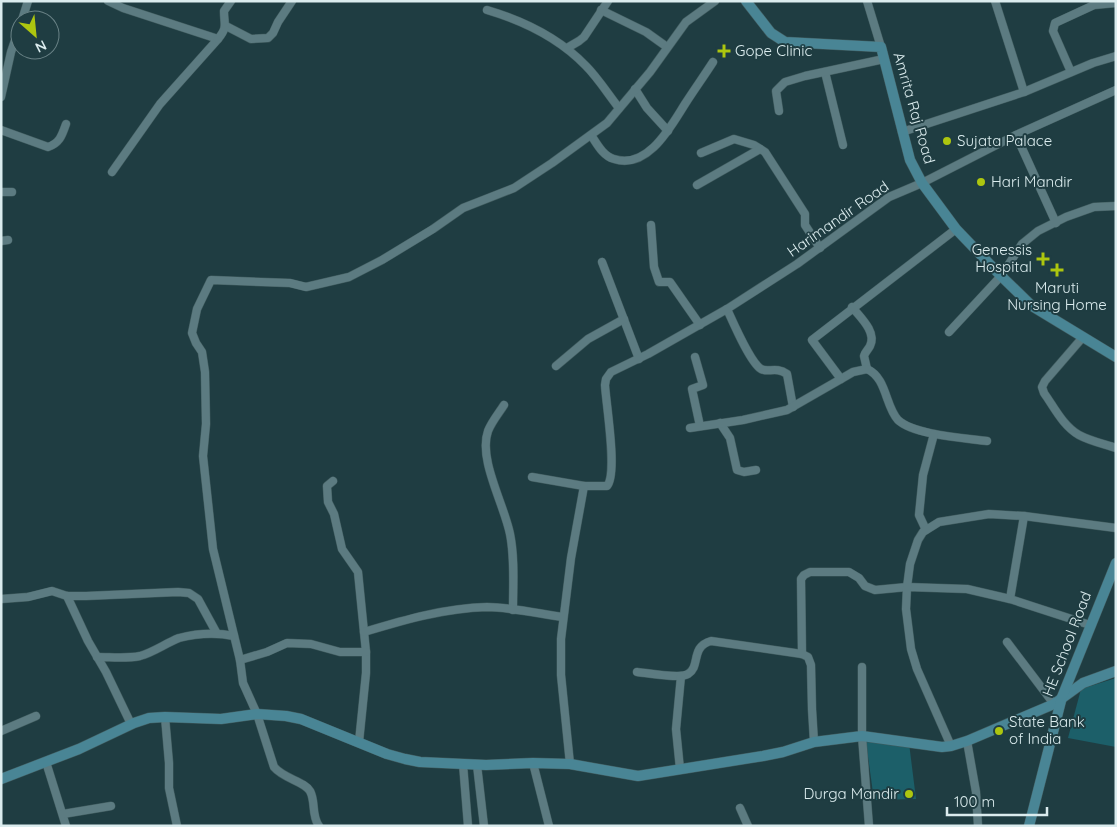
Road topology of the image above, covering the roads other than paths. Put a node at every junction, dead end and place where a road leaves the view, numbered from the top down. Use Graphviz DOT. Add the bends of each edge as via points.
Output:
graph roads {
  1 [pos="108,1"];
  2 [pos="231,1"];
  3 [pos="292,1"];
  4 [pos="608,1"];
  5 [pos="715,1"];
  6 [pos="746,1"];
  7 [pos="872,1"];
  8 [pos="995,1"];
  9 [pos="867,2"];
  10 [pos="1116,3"];
  11 [pos="487,10"];
  12 [pos="601,10"];
  13 [pos="226,26"];
  14 [pos="218,40"];
  15 [pos="667,47"];
  16 [pos="881,47"];
  17 [pos="567,48"];
  18 [pos="1116,56"];
  19 [pos="10,57"];
  20 [pos="884,59"];
  21 [pos="714,62"];
  22 [pos="824,72"];
  23 [pos="1071,72"];
  24 [pos="636,89"];
  25 [pos="1116,90"];
  26 [pos="1024,92"];
  27 [pos="1,98"];
  28 [pos="619,108"];
  29 [pos="779,112"];
  30 [pos="66,124"];
  31 [pos="1,130"];
  32 [pos="668,132"];
  33 [pos="902,132"];
  34 [pos="591,134"];
  35 [pos="1016,135"];
  36 [pos="843,145"];
  37 [pos="760,149"];
  38 [pos="700,153"];
  39 [pos="112,172"];
  40 [pos="922,183"];
  41 [pos="698,185"];
  42 [pos="1,192"];
  43 [pos="12,192"];
  44 [pos="1116,206"];
  45 [pos="1056,223"];
  46 [pos="651,225"];
  47 [pos="956,229"];
  48 [pos="820,248"];
  49 [pos="602,262"];
  50 [pos="1001,276"];
  51 [pos="852,307"];
  52 [pos="727,309"];
  53 [pos="624,319"];
  54 [pos="700,325"];
  55 [pos="949,332"];
  56 [pos="1082,337"];
  57 [pos="695,357"];
  58 [pos="1116,357"];
  59 [pos="638,359"];
  60 [pos="556,366"];
  61 [pos="867,369"];
  62 [pos="841,379"];
  63 [pos="504,404"];
  64 [pos="793,407"];
  65 [pos="720,423"];
  66 [pos="700,426"];
  67 [pos="690,428"];
  68 [pos="934,434"];
  69 [pos="987,440"];
  70 [pos="1116,448"];
  71 [pos="756,470"];
  72 [pos="532,477"];
  73 [pos="332,481"];
  74 [pos="584,486"];
  75 [pos="1024,516"];
  76 [pos="1116,528"];
  77 [pos="926,530"];
  78 [pos="1116,563"];
  79 [pos="907,587"];
  80 [pos="67,596"];
  81 [pos="1,598"];
  82 [pos="1010,599"];
  83 [pos="513,610"];
  84 [pos="563,617"];
  85 [pos="1090,625"];
  86 [pos="216,632"];
  87 [pos="364,632"];
  88 [pos="234,636"];
  89 [pos="1007,642"];
  90 [pos="366,652"];
  91 [pos="802,654"];
  92 [pos="97,657"];
  93 [pos="240,660"];
  94 [pos="862,667"];
  95 [pos="1116,671"];
  96 [pos="637,672"];
  97 [pos="681,676"];
  98 [pos="1058,700"];
  99 [pos="257,714"];
  100 [pos="36,716"];
  101 [pos="165,717"];
  102 [pos="131,724"];
  103 [pos="1,730"];
  104 [pos="862,736"];
  105 [pos="359,742"];
  106 [pos="814,742"];
  107 [pos="967,742"];
  108 [pos="951,746"];
  109 [pos="46,762"];
  110 [pos="533,763"];
  111 [pos="463,764"];
  112 [pos="570,764"];
  113 [pos="477,765"];
  114 [pos="680,769"];
  115 [pos="1,779"];
  116 [pos="111,806"];
  117 [pos="740,808"];
  118 [pos="63,814"];
  119 [pos="66,826"];
  120 [pos="177,826"];
  121 [pos="319,826"];
  122 [pos="468,826"];
  123 [pos="484,826"];
  124 [pos="549,826"];
  125 [pos="748,826"];
  126 [pos="869,826"];
  127 [pos="978,826"];
  128 [pos="1029,826"];
  1 -- 14 [label="street"];
  2 -- 13 [label="street" via="224,11"];
  3 -- 13 [label="street" via="268,38 251,39"];
  4 -- 12 [label="street"];
  5 -- 15 [label="street" via="686,22"];
  6 -- 16 [label="street" via="771,33 785,42"];
  7 -- 9 [label="street"];
  8 -- 26 [label="street"];
  9 -- 16 [label="street"];
  10 -- 23 [label="street" via="1094,5 1054,23 1053,31"];
  11 -- 17 [label="street" via="530,26"];
  12 -- 15 [label="street" via="627,21"];
  12 -- 17 [label="street" via="584,36"];
  13 -- 14 [label="street"];
  14 -- 39 [label="street" via="160,104"];
  15 -- 24 [label="street"];
  16 -- 20 [label="street, Amrita Raj Road"];
  17 -- 28 [label="street" via="587,66"];
  18 -- 23 [label="street"];
  19 -- 27 [label="street"];
  20 -- 22 [label="street"];
  20 -- 33 [label="street, Amrita Raj Road"];
  21 -- 32 [label="street"];
  22 -- 29 [label="street" via="785,82 776,91"];
  22 -- 36 [label="street"];
  23 -- 26 [label="street"];
  24 -- 28 [label="street"];
  24 -- 32 [label="street" via="646,108"];
  25 -- 35 [label="street, Harimandir Road"];
  26 -- 33 [label="street"];
  28 -- 34 [label="street" via="607,123"];
  30 -- 31 [label="street" via="60,138 48,147"];
  32 -- 34 [label="street" via="648,152 628,160 615,160 606,155"];
  33 -- 40 [label="street, Amrita Raj Road" via="910,160"];
  34 -- 88 [label="street" via="514,188 463,208 382,260 349,277 306,287 290,283 211,280 197,308 192,333 202,352 206,372 203,456 213,549"];
  35 -- 40 [label="street, Harimandir Road"];
  35 -- 45 [label="street"];
  37 -- 38 [label="street" via="734,138"];
  37 -- 41 [label="street"];
  37 -- 48 [label="street" via="792,192 805,214 805,225"];
  40 -- 47 [label="street, Amrita Raj Road"];
  40 -- 48 [label="street, Harimandir Road" via="889,197"];
  42 -- 43 [label="street"];
  44 -- 45 [label="street" via="1094,207"];
  45 -- 50 [label="street" via="1038,231 1022,244"];
  46 -- 54 [label="street" via="654,266 659,282 670,282"];
  47 -- 50 [label="street, Amrita Raj Road"];
  47 -- 51 [label="street"];
  48 -- 52 [label="street, Harimandir Road"];
  49 -- 53 [label="street"];
  50 -- 55 [label="street"];
  50 -- 56 [label="street, Amrita Raj Road" via="1032,306"];
  51 -- 61 [label="street" via="870,330 872,338 864,356"];
  51 -- 62 [label="street" via="812,340"];
  52 -- 54 [label="street, Harimandir Road"];
  52 -- 64 [label="street" via="758,367 782,370 787,374"];
  53 -- 59 [label="street"];
  53 -- 60 [label="street" via="588,339"];
  54 -- 59 [label="street, Harimandir Road"];
  56 -- 58 [label="street, Amrita Raj Road"];
  56 -- 70 [label="street" via="1042,387 1074,432"];
  57 -- 66 [label="street" via="703,385 692,389"];
  59 -- 74 [label="street, Harimandir Road" via="611,372 606,379 609,483 604,487"];
  61 -- 62 [label="street"];
  61 -- 68 [label="street" via="879,380 899,421"];
  62 -- 64 [label="street"];
  63 -- 83 [label="street" via="488,432 486,452 510,534"];
  64 -- 65 [label="street"];
  65 -- 66 [label="street"];
  65 -- 71 [label="street" via="730,438 737,470"];
  66 -- 67 [label="street"];
  68 -- 69 [label="street"];
  68 -- 77 [label="street" via="923,476 919,515"];
  72 -- 74 [label="street"];
  73 -- 87 [label="street" via="327,486 328,502 342,549 358,572"];
  74 -- 84 [label="street"];
  75 -- 76 [label="street"];
  75 -- 77 [label="street" via="989,514 939,522"];
  75 -- 82 [label="street"];
  77 -- 79 [label="street" via="918,540"];
  78 -- 85 [label="street, HE School Road"];
  79 -- 82 [label="street" via="967,589"];
  79 -- 91 [label="street" via="870,589 849,572 810,572 804,575 801,579"];
  79 -- 108 [label="street" via="906,609 914,659"];
  80 -- 81 [label="street" via="52,591 28,597"];
  80 -- 86 [label="street" via="189,593 198,599"];
  80 -- 92 [label="street"];
  82 -- 85 [label="street"];
  83 -- 84 [label="street"];
  83 -- 87 [label="street" via="489,607 455,610"];
  84 -- 112 [label="street" via="561,675"];
  85 -- 98 [label="street, HE School Road"];
  86 -- 88 [label="street"];
  86 -- 92 [label="street" via="179,638 134,657"];
  87 -- 90 [label="street"];
  88 -- 93 [label="street"];
  89 -- 98 [label="street"];
  90 -- 93 [label="street" via="340,652 311,644 287,643"];
  90 -- 105 [label="street"];
  91 -- 97 [label="street" via="711,641 699,648 692,668"];
  91 -- 106 [label="street" via="808,657 811,665"];
  92 -- 102 [label="street"];
  93 -- 99 [label="street" via="243,683"];
  94 -- 104 [label="street"];
  95 -- 98 [label="street" via="1083,683"];
  96 -- 97 [label="street"];
  97 -- 114 [label="street" via="676,730"];
  98 -- 107 [label="street"];
  98 -- 128 [label="street, HE School Road"];
  99 -- 101 [label="street" via="221,720"];
  99 -- 105 [label="street" via="301,719"];
  99 -- 121 [label="street" via="274,767 285,777 310,790 313,815"];
  100 -- 103 [label="street"];
  101 -- 102 [label="street"];
  101 -- 120 [label="street" via="168,788"];
  102 -- 109 [label="street"];
  104 -- 106 [label="street"];
  104 -- 108 [label="street"];
  104 -- 126 [label="street"];
  105 -- 111 [label="street" via="405,759"];
  106 -- 114 [label="street" via="770,754"];
  107 -- 108 [label="street"];
  107 -- 127 [label="street"];
  109 -- 115 [label="street"];
  109 -- 118 [label="street"];
  110 -- 112 [label="street"];
  110 -- 113 [label="street"];
  110 -- 124 [label="street"];
  111 -- 113 [label="street"];
  111 -- 122 [label="street"];
  112 -- 114 [label="street" via="638,776"];
  113 -- 123 [label="street"];
  116 -- 118 [label="street"];
  117 -- 125 [label="street"];
  118 -- 119 [label="street"];
}
